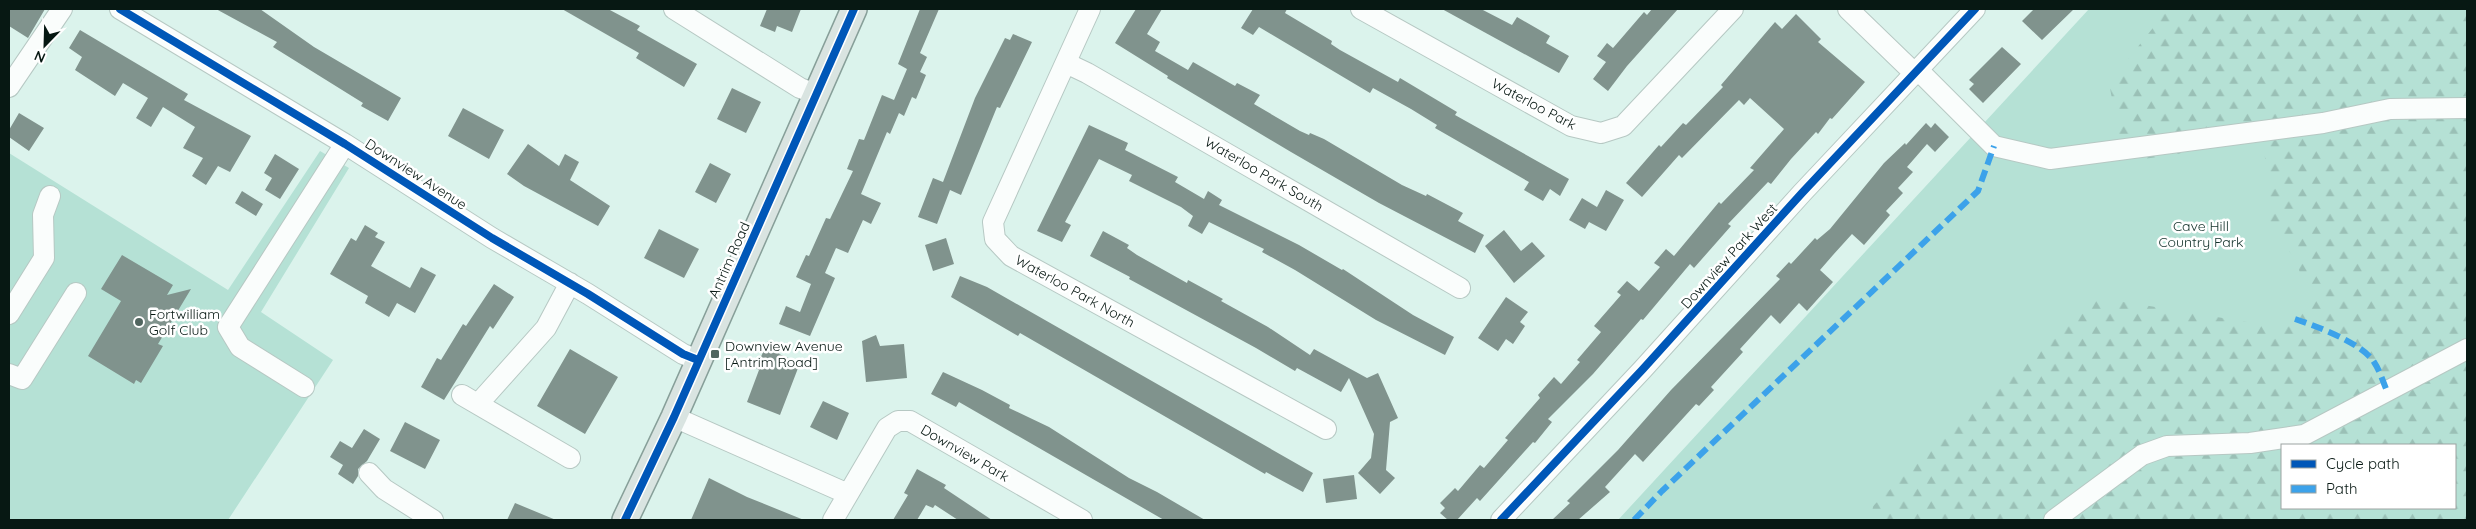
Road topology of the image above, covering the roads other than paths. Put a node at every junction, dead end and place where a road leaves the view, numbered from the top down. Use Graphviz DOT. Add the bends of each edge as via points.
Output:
graph roads {
  1 [pos="62,9"];
  2 [pos="120,9"];
  3 [pos="674,9"];
  4 [pos="854,9"];
  5 [pos="1090,9"];
  6 [pos="1361,9"];
  7 [pos="1733,9"];
  8 [pos="1848,9"];
  9 [pos="1975,9"];
  10 [pos="1066,63"];
  11 [pos="1917,73"];
  12 [pos="9,87"];
  13 [pos="816,94"];
  14 [pos="2467,108"];
  15 [pos="345,144"];
  16 [pos="50,196"];
  17 [pos="570,283"];
  18 [pos="1460,288"];
  19 [pos="76,293"];
  20 [pos="9,314"];
  21 [pos="2467,349"];
  22 [pos="698,360"];
  23 [pos="9,374"];
  24 [pos="304,387"];
  25 [pos="674,417"];
  26 [pos="1326,429"];
  27 [pos="570,458"];
  28 [pos="369,473"];
  29 [pos="848,494"];
  30 [pos="433,520"];
  31 [pos="625,520"];
  32 [pos="833,520"];
  33 [pos="1082,520"];
  34 [pos="1501,520"];
  35 [pos="2054,520"];
  1 -- 12 [label="street"];
  2 -- 15 [label="street, Downview Avenue"];
  3 -- 13 [label="street" via="800,88"];
  4 -- 13 [label="main road, Antrim Road"];
  5 -- 10 [label="street, Waterloo Park North"];
  6 -- 7 [label="street, Waterloo Park" via="1571,126 1601,133 1623,126"];
  8 -- 11 [label="street"];
  9 -- 11 [label="street, Downview Park West"];
  10 -- 18 [label="street, Waterloo Park South"];
  10 -- 26 [label="street, Waterloo Park North" via="993,222 994,239 1011,256"];
  11 -- 14 [label="street" via="1925,77 1994,146 2050,159 2323,123 2390,109"];
  11 -- 34 [label="street, Downview Park West"];
  13 -- 22 [label="main road, Antrim Road"];
  15 -- 17 [label="street, Downview Avenue" via="492,238"];
  15 -- 24 [label="street" via="228,327 240,347"];
  16 -- 20 [label="street" via="43,215 44,258"];
  17 -- 22 [label="street, Downview Avenue" via="683,354"];
  17 -- 27 [label="street" via="546,328 470,400"];
  19 -- 23 [label="street" via="22,379"];
  21 -- 35 [label="street" via="2304,435 2250,443 2168,446 2142,455"];
  22 -- 25 [label="main road, Antrim Road"];
  25 -- 29 [label="street"];
  25 -- 31 [label="main road, Antrim Road"];
  28 -- 30 [label="street" via="384,489"];
  29 -- 32 [label="street, Downview Park"];
  29 -- 33 [label="street, Downview Park" via="887,428 898,421 910,421"];
}
